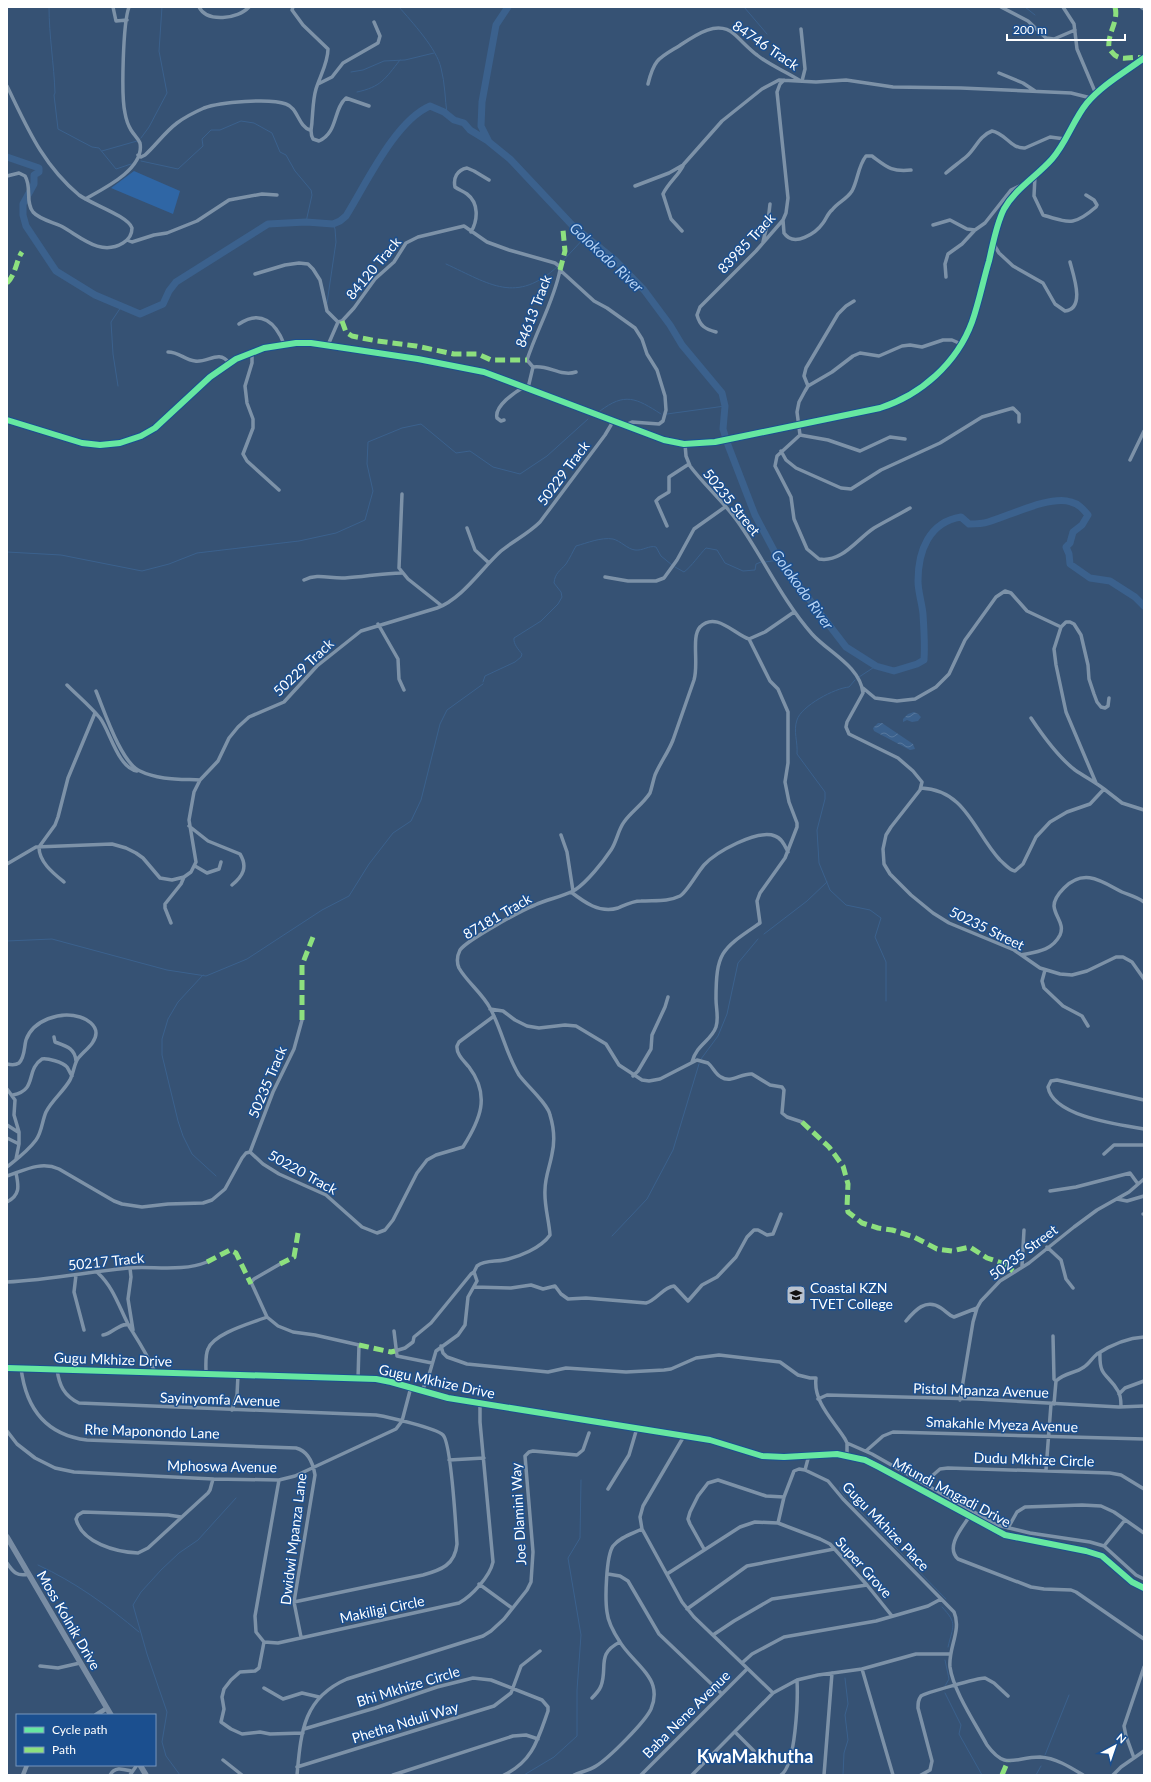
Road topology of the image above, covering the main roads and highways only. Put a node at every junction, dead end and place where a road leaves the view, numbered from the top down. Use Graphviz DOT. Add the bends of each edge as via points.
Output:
graph roads {
  1 [pos="7,1537"];
  2 [pos="111,1714"];
  3 [pos="141,1766"];
  4 [pos="146,1775"];
  1 -- 2 [label="main road, Moss Kolnik Drive"];
  3 -- 4 [label="main road"];
}
